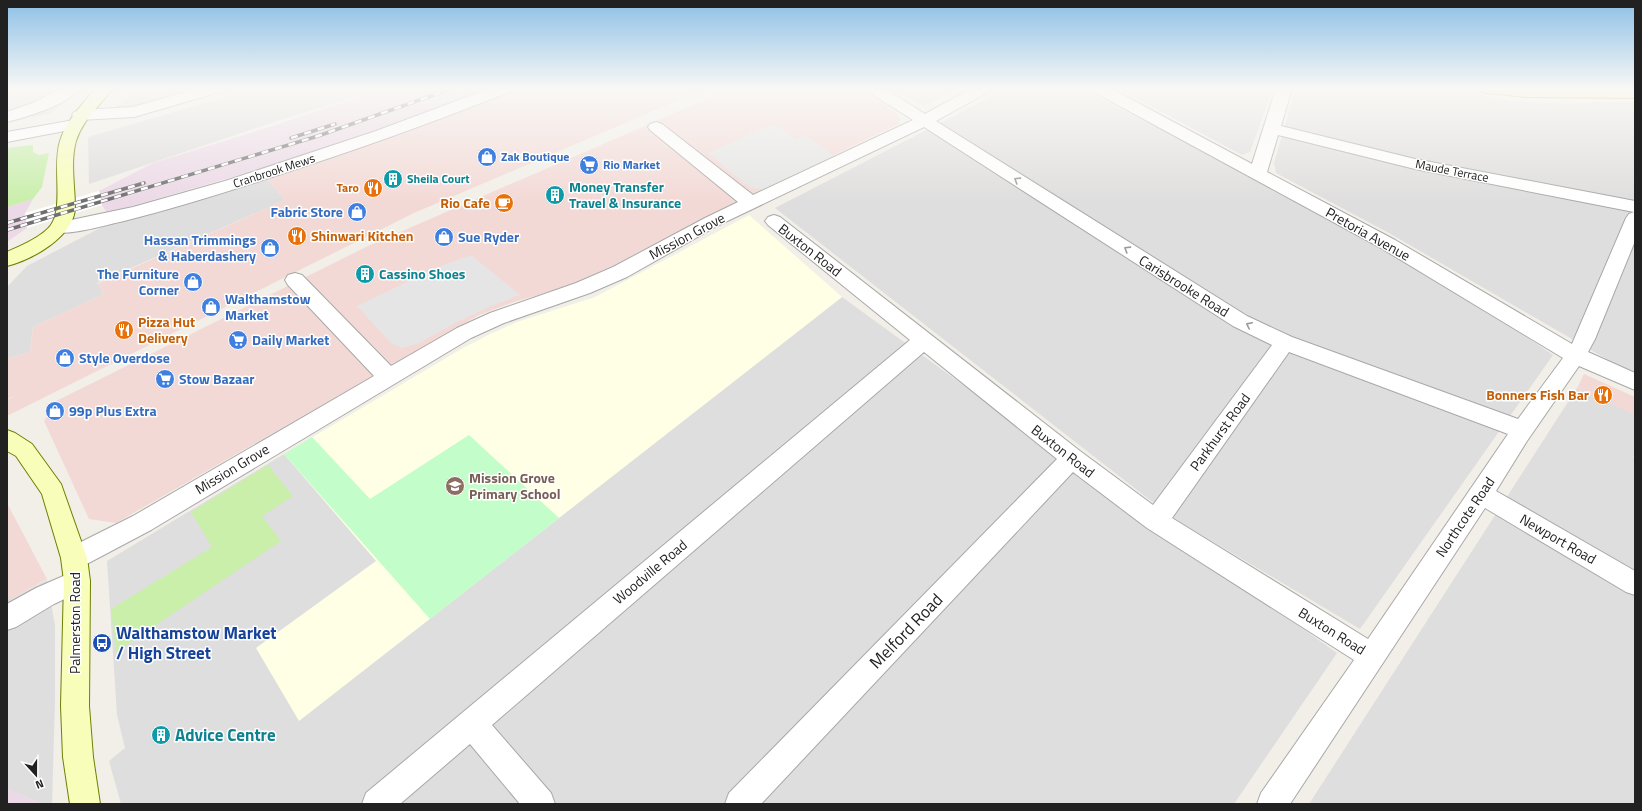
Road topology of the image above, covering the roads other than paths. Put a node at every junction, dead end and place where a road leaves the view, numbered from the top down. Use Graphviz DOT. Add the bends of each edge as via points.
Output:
graph roads {
  1 [pos="53,126"];
  2 [pos="75,126"];
  3 [pos="410,126"];
  4 [pos="914,126"];
  5 [pos="932,126"];
  6 [pos="1168,126"];
  7 [pos="656,127"];
  8 [pos="1271,128"];
  9 [pos="7,137"];
  10 [pos="1258,174"];
  11 [pos="751,203"];
  12 [pos="1635,207"];
  13 [pos="1635,218"];
  14 [pos="774,221"];
  15 [pos="59,228"];
  16 [pos="7,260"];
  17 [pos="296,280"];
  18 [pos="923,341"];
  19 [pos="1285,342"];
  20 [pos="1576,356"];
  21 [pos="388,377"];
  22 [pos="1635,382"];
  23 [pos="1522,430"];
  24 [pos="7,439"];
  25 [pos="1072,458"];
  26 [pos="1481,494"];
  27 [pos="1156,522"];
  28 [pos="76,569"];
  29 [pos="1635,584"];
  30 [pos="7,618"];
  31 [pos="1371,656"];
  32 [pos="472,724"];
  33 [pos="84,797"];
  34 [pos="378,804"];
  35 [pos="540,804"];
  36 [pos="740,804"];
  37 [pos="1272,804"];
  1 -- 9 [label="street"];
  2 -- 15 [label="street" via="66,153 66,210"];
  3 -- 15 [label="street, Cranbrook Mews" via="224,187 95,222"];
  4 -- 11 [label="street, Mission Grove"];
  19 -- 5 [label="street, Carisbrooke Road, one-way" via="1240,321"];
  6 -- 10 [label="street, Pretoria Avenue"];
  7 -- 11 [label="street"];
  8 -- 10 [label="street"];
  8 -- 12 [label="street, Maude Terrace" via="1414,164"];
  10 -- 20 [label="street, Pretoria Avenue" via="1388,244"];
  11 -- 21 [label="street, Mission Grove" via="698,228 620,272 464,333"];
  13 -- 20 [label="street, Northcote Road"];
  14 -- 18 [label="street, Buxton Road"];
  15 -- 16 [label="street" via="41,243"];
  17 -- 21 [label="street"];
  18 -- 25 [label="street, Buxton Road"];
  18 -- 32 [label="street, Woodville Road"];
  19 -- 23 [label="street, Carisbrooke Road"];
  19 -- 27 [label="street, Parkhurst Road"];
  20 -- 22 [label="street, Pretoria Avenue"];
  20 -- 23 [label="street, Northcote Road"];
  21 -- 28 [label="street, Mission Grove" via="142,523"];
  23 -- 26 [label="street, Northcote Road"];
  24 -- 28 [label="street, Palmerston Road" via="24,450 53,490"];
  25 -- 27 [label="street, Buxton Road"];
  25 -- 36 [label="street, Melford Road"];
  26 -- 29 [label="street, Newport Road"];
  26 -- 31 [label="street, Northcote Road"];
  27 -- 31 [label="street, Buxton Road"];
  28 -- 30 [label="street, Mission Grove" via="45,596"];
  28 -- 33 [label="street, Palmerston Road" via="75,706"];
  31 -- 37 [label="street, Northcote Road"];
  32 -- 34 [label="street, Woodville Road"];
  32 -- 35 [label="street"];
}
